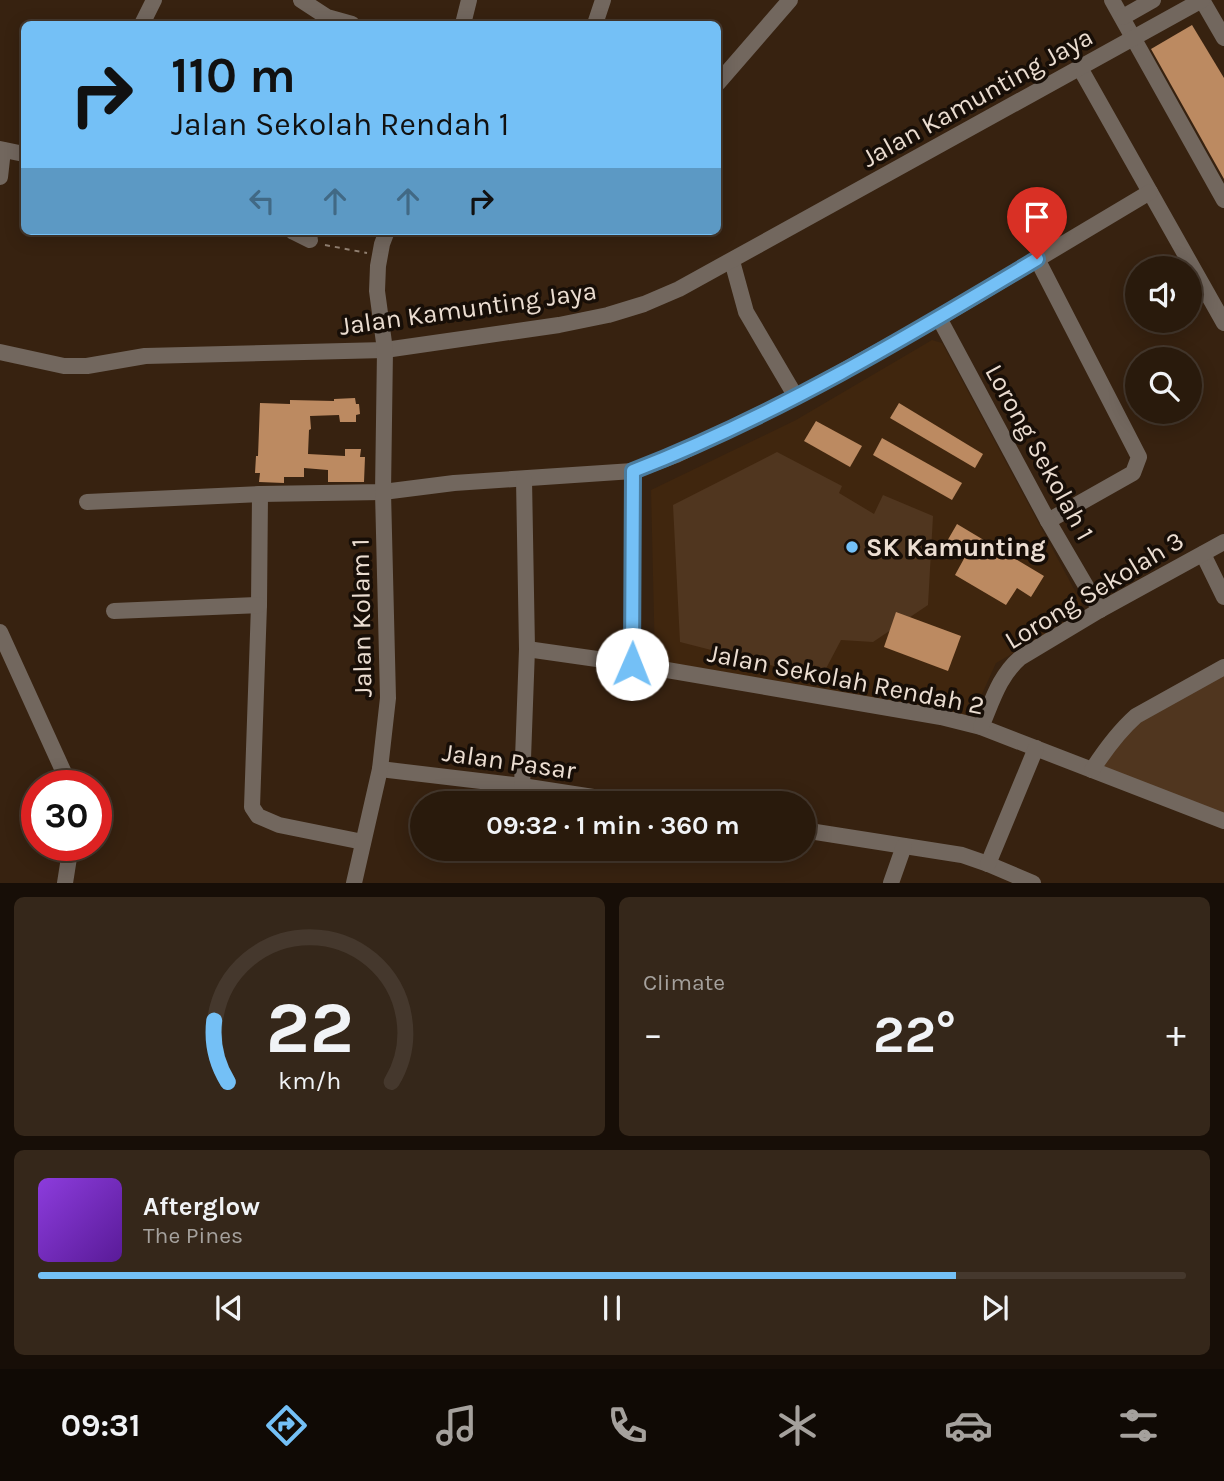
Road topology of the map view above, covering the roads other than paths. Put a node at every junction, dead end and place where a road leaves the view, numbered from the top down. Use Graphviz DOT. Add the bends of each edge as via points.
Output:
graph roads {
  1 [pos="154,0"];
  2 [pos="301,0"];
  3 [pos="469,0"];
  4 [pos="603,0"];
  5 [pos="790,0"];
  6 [pos="1112,0"];
  7 [pos="1153,0"];
  8 [pos="1202,0"];
  9 [pos="1123,17"];
  10 [pos="144,21"];
  11 [pos="324,21"];
  12 [pos="464,21"];
  13 [pos="596,21"];
  14 [pos="1224,37"];
  15 [pos="1134,38"];
  16 [pos="1080,68"];
  17 [pos="721,80"];
  18 [pos="1,149"];
  19 [pos="21,153"];
  20 [pos="0,177"];
  21 [pos="1150,192"];
  22 [pos="1224,200"];
  23 [pos="300,235"];
  24 [pos="386,235"];
  25 [pos="310,240"];
  26 [pos="1037,259"];
  27 [pos="732,261"];
  28 [pos="939,318"];
  29 [pos="1224,323"];
  30 [pos="386,350"];
  31 [pos="0,352"];
  32 [pos="796,397"];
  33 [pos="633,471"];
  34 [pos="524,479"];
  35 [pos="383,492"];
  36 [pos="260,494"];
  37 [pos="87,502"];
  38 [pos="1048,521"];
  39 [pos="1224,542"];
  40 [pos="1203,554"];
  41 [pos="1224,597"];
  42 [pos="259,605"];
  43 [pos="1100,610"];
  44 [pos="114,611"];
  45 [pos="0,632"];
  46 [pos="527,649"];
  47 [pos="632,664"];
  48 [pos="1224,667"];
  49 [pos="981,727"];
  50 [pos="1036,748"];
  51 [pos="380,769"];
  52 [pos="63,770"];
  53 [pos="1092,771"];
  54 [pos="522,786"];
  55 [pos="554,791"];
  56 [pos="1224,821"];
  57 [pos="816,832"];
  58 [pos="363,842"];
  59 [pos="904,846"];
  60 [pos="68,861"];
  61 [pos="988,864"];
  62 [pos="65,883"];
  63 [pos="354,883"];
  64 [pos="891,883"];
  65 [pos="1033,883"];
  1 -- 10 [label="street"];
  2 -- 11 [label="street"];
  3 -- 12 [label="street"];
  4 -- 13 [label="street"];
  5 -- 17 [label="street"];
  6 -- 9 [label="street"];
  7 -- 9 [label="street"];
  8 -- 14 [label="street"];
  8 -- 15 [label="street, Jalan Kamunting Jaya"];
  9 -- 15 [label="street"];
  15 -- 16 [label="street, Jalan Kamunting Jaya"];
  15 -- 22 [label="street"];
  16 -- 21 [label="street"];
  16 -- 27 [label="street, Jalan Kamunting Jaya"];
  18 -- 19 [label="street"];
  18 -- 20 [label="street"];
  21 -- 26 [label="street"];
  21 -- 29 [label="street"];
  23 -- 25 [label="street"];
  24 -- 30 [label="street, Jalan Kolam 1" via="377,291"];
  26 -- 28 [label="street"];
  26 -- 38 [label="street" via="1139,457 1133,473"];
  27 -- 30 [label="street, Jalan Kamunting Jaya" via="679,289 608,315"];
  27 -- 32 [label="street" via="746,312"];
  28 -- 32 [label="street"];
  28 -- 38 [label="street, Lorong Sekolah 1"];
  30 -- 31 [label="street, Jalan Kamunting Jaya" via="145,356 88,366 64,366"];
  30 -- 35 [label="street, Jalan Kolam 1"];
  32 -- 33 [label="street"];
  33 -- 34 [label="street"];
  33 -- 47 [label="street"];
  34 -- 35 [label="street"];
  34 -- 46 [label="street"];
  35 -- 36 [label="street"];
  35 -- 51 [label="street, Jalan Kolam 1" via="388,698"];
  36 -- 37 [label="street"];
  36 -- 42 [label="street"];
  38 -- 43 [label="street, Lorong Sekolah 1"];
  39 -- 40 [label="street, Lorong Sekolah 3"];
  40 -- 41 [label="street"];
  40 -- 43 [label="street, Lorong Sekolah 3"];
  42 -- 44 [label="street"];
  42 -- 58 [label="street" via="251,807 258,816 279,825"];
  43 -- 49 [label="street, Lorong Sekolah 3" via="1010,666"];
  45 -- 52 [label="street"];
  46 -- 47 [label="street, Jalan Sekolah Rendah 2"];
  46 -- 54 [label="street"];
  47 -- 49 [label="street, Jalan Sekolah Rendah 2"];
  48 -- 53 [label="street" via="1136,716 1113,739"];
  49 -- 50 [label="street, Jalan Sekolah Rendah 2"];
  50 -- 53 [label="street, Jalan Sekolah Rendah 2"];
  50 -- 61 [label="street"];
  51 -- 54 [label="street, Jalan Pasar"];
  51 -- 58 [label="street, Jalan Kolam 1"];
  53 -- 56 [label="street, Jalan Sekolah Rendah 2"];
  54 -- 55 [label="street, Jalan Pasar"];
  57 -- 59 [label="street"];
  58 -- 63 [label="street, Jalan Kolam 1"];
  59 -- 61 [label="street"];
  59 -- 64 [label="street"];
  60 -- 62 [label="street"];
  61 -- 65 [label="street"];
}
